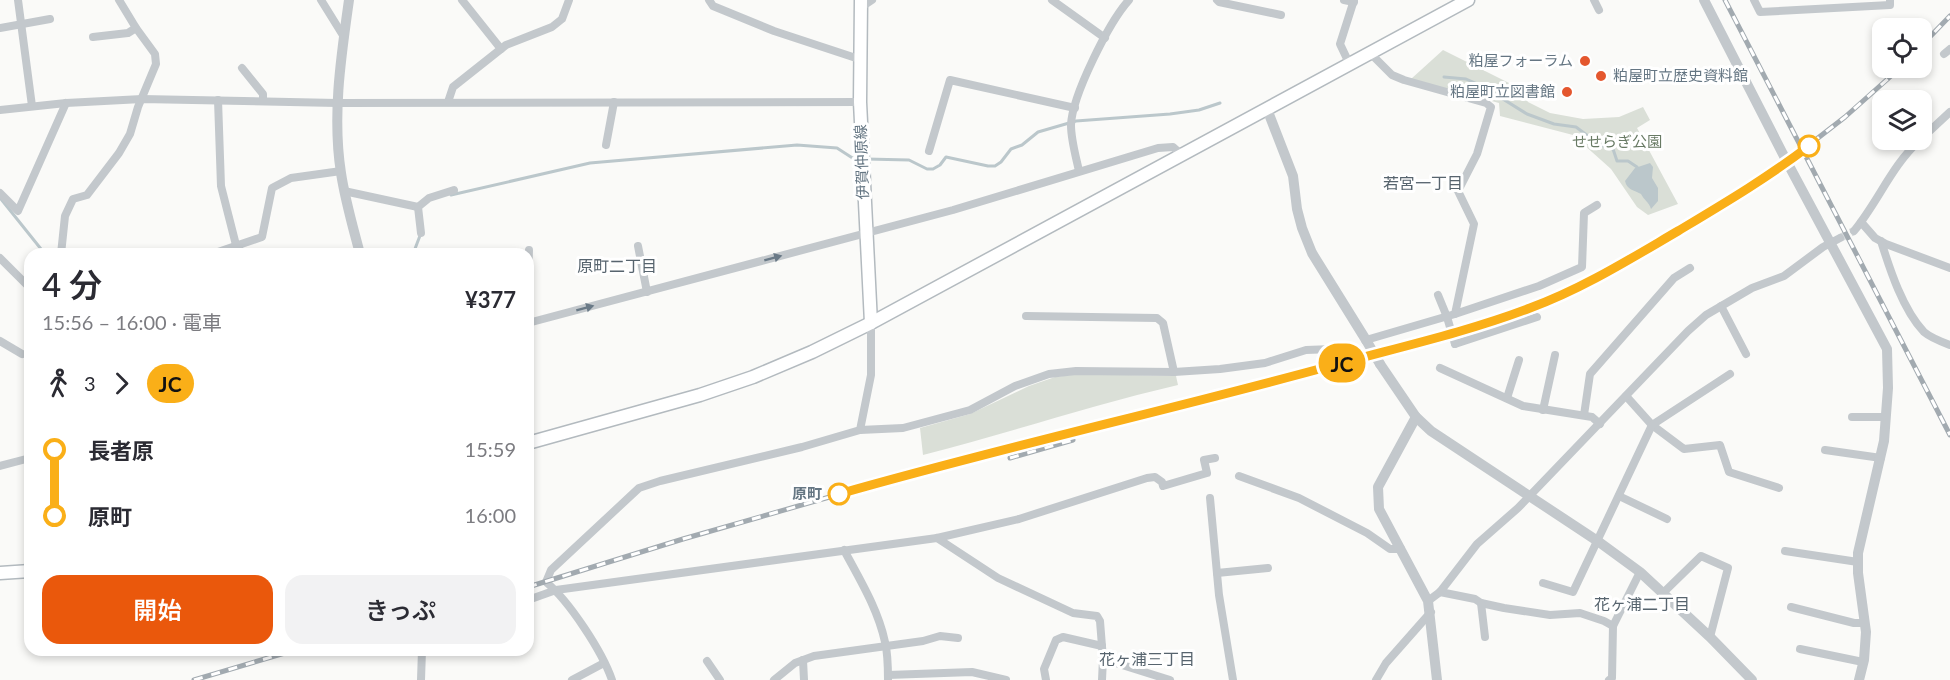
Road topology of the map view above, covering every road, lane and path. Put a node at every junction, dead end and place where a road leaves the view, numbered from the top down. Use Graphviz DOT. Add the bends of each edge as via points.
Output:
graph roads {
  1 [pos="18,0"];
  2 [pos="119,0"];
  3 [pos="321,0"];
  4 [pos="349,0"];
  5 [pos="462,0"];
  6 [pos="569,0"];
  7 [pos="709,0"];
  8 [pos="872,0"];
  9 [pos="1052,0"];
  10 [pos="1129,0"];
  11 [pos="1217,0"];
  12 [pos="1344,0"];
  13 [pos="1468,0"];
  14 [pos="1594,0"];
  15 [pos="1704,0"];
  16 [pos="1754,0"];
  17 [pos="1890,0"];
  18 [pos="1354,1"];
  19 [pos="861,4"];
  20 [pos="1599,10"];
  21 [pos="1281,15"];
  22 [pos="50,20"];
  23 [pos="22,25"];
  24 [pos="0,28"];
  25 [pos="136,28"];
  26 [pos="93,37"];
  27 [pos="344,37"];
  28 [pos="1105,38"];
  29 [pos="501,49"];
  30 [pos="1370,53"];
  31 [pos="859,59"];
  32 [pos="1349,63"];
  33 [pos="242,68"];
  34 [pos="142,99"];
  35 [pos="218,100"];
  36 [pos="263,101"];
  37 [pos="448,102"];
  38 [pos="614,102"];
  39 [pos="860,102"];
  40 [pos="66,103"];
  41 [pos="337,103"];
  42 [pos="32,106"];
  43 [pos="1075,108"];
  44 [pos="1267,109"];
  45 [pos="0,111"];
  46 [pos="1949,116"];
  47 [pos="1932,130"];
  48 [pos="606,146"];
  49 [pos="1910,150"];
  50 [pos="929,151"];
  51 [pos="1182,155"];
  52 [pos="341,171"];
  53 [pos="1079,171"];
  54 [pos="454,190"];
  55 [pos="344,191"];
  56 [pos="0,193"];
  57 [pos="1597,205"];
  58 [pos="418,207"];
  59 [pos="1861,222"];
  60 [pos="1854,231"];
  61 [pos="421,234"];
  62 [pos="865,234"];
  63 [pos="1835,240"];
  64 [pos="1881,241"];
  65 [pos="236,245"];
  66 [pos="638,246"];
  67 [pos="62,248"];
  68 [pos="228,248"];
  69 [pos="238,248"];
  70 [pos="358,248"];
  71 [pos="0,258"];
  72 [pos="1690,268"];
  73 [pos="1950,268"];
  74 [pos="24,281"];
  75 [pos="647,292"];
  76 [pos="1438,295"];
  77 [pos="1721,306"];
  78 [pos="1451,315"];
  79 [pos="1026,316"];
  80 [pos="1537,317"];
  81 [pos="534,321"];
  82 [pos="870,323"];
  83 [pos="1366,340"];
  84 [pos="0,341"];
  85 [pos="1950,345"];
  86 [pos="1333,349"];
  87 [pos="22,354"];
  88 [pos="1746,354"];
  89 [pos="1555,355"];
  90 [pos="1519,360"];
  91 [pos="1440,368"];
  92 [pos="1174,372"];
  93 [pos="1730,374"];
  94 [pos="1626,396"];
  95 [pos="1507,398"];
  96 [pos="1543,410"];
  97 [pos="1584,415"];
  98 [pos="1416,417"];
  99 [pos="1852,417"];
  100 [pos="1886,417"];
  101 [pos="1600,424"];
  102 [pos="1652,425"];
  103 [pos="860,430"];
  104 [pos="534,441"];
  105 [pos="1825,450"];
  106 [pos="1215,458"];
  107 [pos="1881,458"];
  108 [pos="24,460"];
  109 [pos="0,466"];
  110 [pos="1239,476"];
  111 [pos="1779,488"];
  112 [pos="1529,496"];
  113 [pos="1619,496"];
  114 [pos="1210,498"];
  115 [pos="1667,519"];
  116 [pos="937,538"];
  117 [pos="1599,542"];
  118 [pos="1401,549"];
  119 [pos="844,550"];
  120 [pos="1785,552"];
  121 [pos="1858,562"];
  122 [pos="1268,568"];
  123 [pos="24,571"];
  124 [pos="1640,572"];
  125 [pos="0,573"];
  126 [pos="1217,573"];
  127 [pos="1544,583"];
  128 [pos="556,590"];
  129 [pos="1440,592"];
  130 [pos="1664,592"];
  131 [pos="534,598"];
  132 [pos="1481,603"];
  133 [pos="1430,607"];
  134 [pos="1791,607"];
  135 [pos="1865,623"];
  136 [pos="1613,626"];
  137 [pos="1485,637"];
  138 [pos="1710,637"];
  139 [pos="958,638"];
  140 [pos="886,646"];
  141 [pos="1102,646"];
  142 [pos="1800,649"];
  143 [pos="422,656"];
  144 [pos="1104,659"];
  145 [pos="802,660"];
  146 [pos="707,661"];
  147 [pos="1863,662"];
  148 [pos="604,663"];
  149 [pos="888,677"];
  150 [pos="1748,679"];
  151 [pos="421,680"];
  152 [pos="572,680"];
  153 [pos="612,680"];
  154 [pos="720,680"];
  155 [pos="774,680"];
  156 [pos="804,680"];
  157 [pos="1006,680"];
  158 [pos="1046,680"];
  159 [pos="1102,680"];
  160 [pos="1170,680"];
  161 [pos="1233,680"];
  162 [pos="1376,680"];
  163 [pos="1437,680"];
  164 [pos="1609,680"];
  165 [pos="1859,680"];
  1 -- 23 [label="street"];
  2 -- 25 [label="street"];
  3 -- 27 [label="street"];
  4 -- 27 [label="street"];
  5 -- 29 [label="street"];
  6 -- 29 [label="street" via="562,18 552,27"];
  7 -- 31 [label="street" via="712,6 774,31"];
  8 -- 19 [label="street"];
  9 -- 28 [label="street"];
  10 -- 28 [label="street"];
  11 -- 21 [label="street"];
  12 -- 18 [label="street"];
  13 -- 30 [label="main road"];
  14 -- 20 [label="street"];
  15 -- 63 [label="street" via="1787,162"];
  16 -- 17 [label="street" via="1760,12 1890,5"];
  18 -- 32 [label="street" via="1340,44"];
  19 -- 31 [label="main road, 伊賀仲原線"];
  22 -- 23 [label="street"];
  23 -- 24 [label="street"];
  23 -- 42 [label="street"];
  25 -- 26 [label="street" via="128,33"];
  25 -- 34 [label="street" via="155,54 156,64"];
  27 -- 41 [label="street"];
  28 -- 43 [label="street"];
  29 -- 37 [label="street" via="453,87"];
  30 -- 32 [label="main road"];
  30 -- 78 [label="street" via="1392,75 1491,107 1477,154 1458,191 1474,224"];
  31 -- 39 [label="main road, 伊賀仲原線"];
  32 -- 44 [label="main road"];
  33 -- 36 [label="street" via="263,94"];
  34 -- 35 [label="street"];
  34 -- 40 [label="street"];
  34 -- 67 [label="street" via="119,153 87,195 73,199 65,216"];
  35 -- 36 [label="street"];
  35 -- 65 [label="street" via="221,186"];
  36 -- 41 [label="street"];
  37 -- 38 [label="street"];
  37 -- 41 [label="street"];
  38 -- 39 [label="street"];
  38 -- 48 [label="street"];
  39 -- 62 [label="main road, 伊賀仲原線"];
  40 -- 42 [label="street"];
  40 -- 56 [label="street" via="18,211"];
  41 -- 52 [label="street"];
  42 -- 45 [label="street"];
  43 -- 50 [label="street" via="950,80"];
  43 -- 53 [label="street" via="1071,126"];
  44 -- 51 [label="main road"];
  44 -- 83 [label="street" via="1293,176 1297,209 1312,253"];
  46 -- 47 [label="street"];
  49 -- 59 [label="street"];
  51 -- 53 [label="street" via="1173,147 1158,148"];
  51 -- 82 [label="main road"];
  52 -- 55 [label="street"];
  52 -- 65 [label="street" via="291,178 272,188 262,237"];
  53 -- 62 [label="street"];
  54 -- 58 [label="street" via="429,198"];
  55 -- 58 [label="street"];
  55 -- 70 [label="street"];
  57 -- 78 [label="street" via="1584,213 1582,267 1539,286"];
  58 -- 61 [label="street"];
  59 -- 60 [label="street"];
  59 -- 64 [label="street"];
  75 -- 62 [label="street, one-way"];
  62 -- 82 [label="main road, 伊賀仲原線"];
  63 -- 77 [label="street" via="1784,276"];
  63 -- 100 [label="street" via="1887,349"];
  64 -- 73 [label="street"];
  64 -- 85 [label="street" via="1910,312 1925,333"];
  65 -- 68 [label="street"];
  65 -- 69 [label="street"];
  66 -- 75 [label="street"];
  71 -- 74 [label="street"];
  72 -- 97 [label="street" via="1674,279 1590,374"];
  81 -- 75 [label="street, one-way"];
  76 -- 78 [label="street"];
  77 -- 88 [label="street"];
  77 -- 94 [label="street" via="1688,331"];
  78 -- 80 [label="street, bridge" via="1455,344"];
  78 -- 83 [label="street"];
  79 -- 92 [label="street" via="1157,318 1163,323"];
  82 -- 103 [label="street" via="871,375"];
  82 -- 104 [label="main road" via="753,377"];
  83 -- 98 [label="street, bridge"];
  84 -- 87 [label="street"];
  86 -- 92 [label="street" via="1306,350 1265,363"];
  89 -- 96 [label="street"];
  90 -- 95 [label="street"];
  91 -- 95 [label="street"];
  92 -- 103 [label="street" via="1049,374 1015,386 970,410 903,428"];
  93 -- 102 [label="street"];
  94 -- 101 [label="street"];
  94 -- 102 [label="street"];
  95 -- 96 [label="street"];
  96 -- 97 [label="street"];
  97 -- 101 [label="street"];
  98 -- 112 [label="street"];
  98 -- 118 [label="street" via="1378,487 1379,509"];
  99 -- 100 [label="street"];
  100 -- 107 [label="street"];
  101 -- 112 [label="street"];
  102 -- 111 [label="street" via="1684,450 1720,445 1729,472"];
  102 -- 113 [label="street"];
  103 -- 128 [label="street" via="639,488 551,570 546,582"];
  105 -- 107 [label="street"];
  106 -- 116 [label="street" via="1204,460 1207,473 1176,483 1163,486 1155,477 1148,478 1019,519"];
  107 -- 121 [label="street" via="1861,534"];
  108 -- 109 [label="street"];
  110 -- 118 [label="street" via="1299,498 1390,549"];
  112 -- 117 [label="street"];
  112 -- 129 [label="street" via="1477,544"];
  113 -- 115 [label="street"];
  113 -- 117 [label="street"];
  114 -- 126 [label="street"];
  116 -- 119 [label="street"];
  116 -- 141 [label="street" via="998,578 1073,613 1097,616"];
  117 -- 124 [label="street"];
  117 -- 127 [label="street" via="1574,592"];
  118 -- 133 [label="street"];
  119 -- 128 [label="street"];
  119 -- 140 [label="street" via="871,601"];
  120 -- 121 [label="street"];
  121 -- 135 [label="street"];
  122 -- 126 [label="street"];
  123 -- 125 [label="main road"];
  124 -- 130 [label="street"];
  124 -- 136 [label="street"];
  126 -- 161 [label="street"];
  128 -- 131 [label="street"];
  128 -- 148 [label="street"];
  129 -- 132 [label="street"];
  129 -- 133 [label="street"];
  130 -- 138 [label="street"];
  130 -- 138 [label="street" via="1701,556 1728,568"];
  132 -- 136 [label="street" via="1550,615 1580,613"];
  132 -- 137 [label="street"];
  133 -- 162 [label="street"];
  133 -- 163 [label="street"];
  134 -- 135 [label="street"];
  135 -- 147 [label="street"];
  136 -- 164 [label="street"];
  138 -- 150 [label="street"];
  139 -- 140 [label="street" via="940,636"];
  140 -- 145 [label="street"];
  140 -- 149 [label="street"];
  141 -- 144 [label="street"];
  141 -- 158 [label="street" via="1063,637 1056,640 1044,669"];
  142 -- 147 [label="street"];
  143 -- 151 [label="street"];
  144 -- 159 [label="street"];
  144 -- 160 [label="street"];
  145 -- 155 [label="street"];
  145 -- 156 [label="street"];
  146 -- 154 [label="street"];
  147 -- 165 [label="street"];
  148 -- 152 [label="street"];
  148 -- 153 [label="street"];
  149 -- 157 [label="street" via="972,672"];
}
